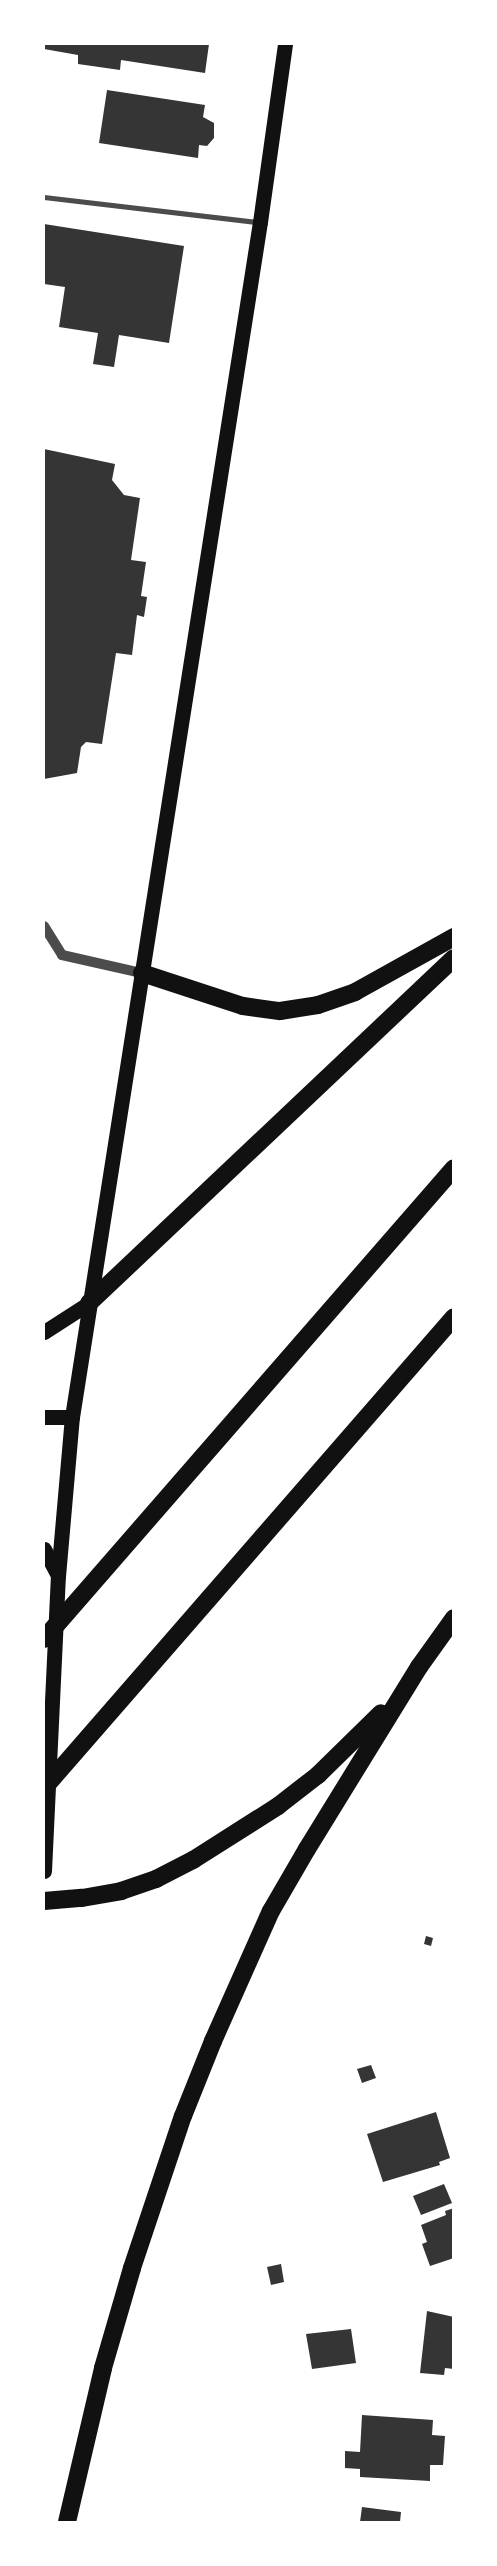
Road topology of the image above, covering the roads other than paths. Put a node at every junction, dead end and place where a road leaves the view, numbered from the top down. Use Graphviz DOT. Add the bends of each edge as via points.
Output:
graph roads {
  1 [pos="285,44"];
  2 [pos="44,197"];
  3 [pos="260,222"];
  4 [pos="44,926"];
  5 [pos="453,937"];
  6 [pos="453,958"];
  7 [pos="142,973"];
  8 [pos="453,1168"];
  9 [pos="89,1303"];
  10 [pos="453,1317"];
  11 [pos="44,1332"];
  12 [pos="44,1417"];
  13 [pos="72,1417"];
  14 [pos="44,1549"];
  15 [pos="58,1576"];
  16 [pos="453,1618"];
  17 [pos="44,1639"];
  18 [pos="419,1667"];
  19 [pos="44,1788"];
  20 [pos="44,1871"];
  21 [pos="44,1901"];
  22 [pos="67,2523"];
  1 -- 3 [label="main road"];
  2 -- 3 [label="lane"];
  3 -- 7 [label="main road"];
  4 -- 7 [label="street" via="62,955"];
  5 -- 7 [label="highway" via="355,992 318,1005 280,1011 243,1006"];
  6 -- 9 [label="highway"];
  7 -- 9 [label="main road"];
  8 -- 17 [label="highway"];
  9 -- 11 [label="main road"];
  9 -- 13 [label="main road"];
  10 -- 19 [label="highway"];
  12 -- 13 [label="main road"];
  13 -- 15 [label="main road"];
  14 -- 15 [label="main road"];
  15 -- 20 [label="main road"];
  16 -- 18 [label="highway"];
  18 -- 21 [label="highway" via="374,1720 318,1775 238,1833 156,1879 121,1891"];
  18 -- 22 [label="highway" via="271,1911 213,2041 183,2116 132,2268 103,2368"];
}
